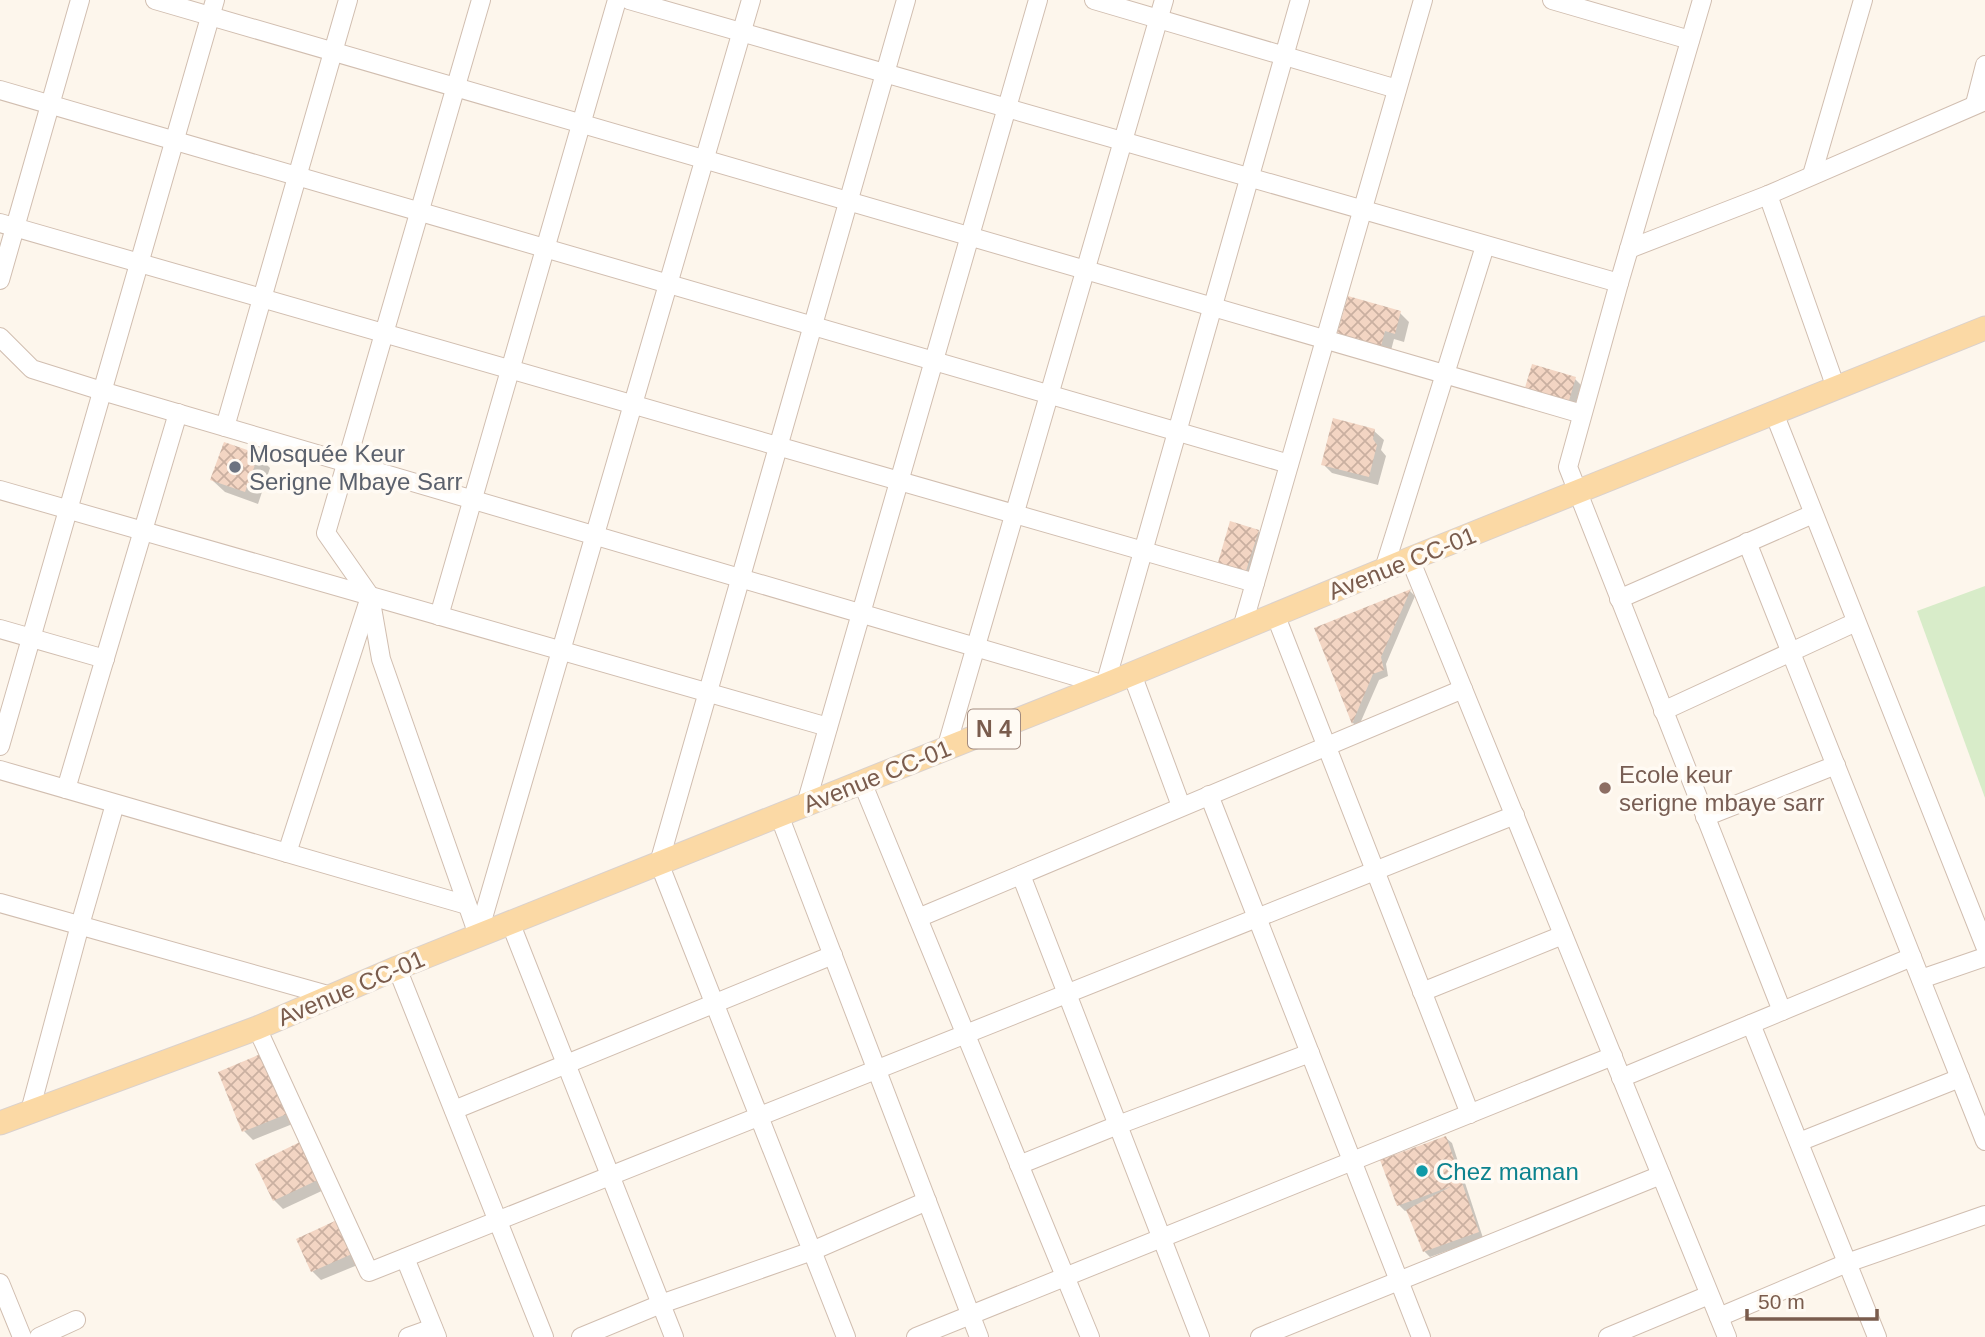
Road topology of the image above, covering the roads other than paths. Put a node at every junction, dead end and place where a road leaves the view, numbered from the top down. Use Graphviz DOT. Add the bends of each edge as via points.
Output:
graph roads {
  1 [pos="79,0"];
  2 [pos="155,0"];
  3 [pos="348,0"];
  4 [pos="481,0"];
  5 [pos="617,0"];
  6 [pos="629,0"];
  7 [pos="751,0"];
  8 [pos="906,0"];
  9 [pos="1038,0"];
  10 [pos="1094,0"];
  11 [pos="1164,0"];
  12 [pos="1300,0"];
  13 [pos="1423,0"];
  14 [pos="1702,0"];
  15 [pos="1863,0"];
  16 [pos="1559,1"];
  17 [pos="213,8"];
  18 [pos="1158,19"];
  19 [pos="741,32"];
  20 [pos="1690,40"];
  21 [pos="334,52"];
  22 [pos="1284,56"];
  23 [pos="1985,65"];
  24 [pos="885,74"];
  25 [pos="456,87"];
  26 [pos="1397,89"];
  27 [pos="0,90"];
  28 [pos="1980,103"];
  29 [pos="49,105"];
  30 [pos="1007,109"];
  31 [pos="582,124"];
  32 [pos="174,141"];
  33 [pos="1122,142"];
  34 [pos="704,159"];
  35 [pos="1812,175"];
  36 [pos="298,177"];
  37 [pos="1249,178"];
  38 [pos="1768,195"];
  39 [pos="849,201"];
  40 [pos="1362,211"];
  41 [pos="420,212"];
  42 [pos="7,225"];
  43 [pos="970,237"];
  44 [pos="1486,246"];
  45 [pos="1629,248"];
  46 [pos="545,249"];
  47 [pos="139,263"];
  48 [pos="1085,270"];
  49 [pos="0,280"];
  50 [pos="1619,283"];
  51 [pos="668,284"];
  52 [pos="263,298"];
  53 [pos="1212,307"];
  54 [pos="813,326"];
  55 [pos="1985,328"];
  56 [pos="384,333"];
  57 [pos="0,337"];
  58 [pos="1325,340"];
  59 [pos="934,361"];
  60 [pos="510,369"];
  61 [pos="1446,375"];
  62 [pos="1836,388"];
  63 [pos="102,391"];
  64 [pos="1049,394"];
  65 [pos="633,404"];
  66 [pos="178,413"];
  67 [pos="1773,413"];
  68 [pos="1582,414"];
  69 [pos="225,427"];
  70 [pos="1177,432"];
  71 [pos="778,446"];
  72 [pos="347,463"];
  73 [pos="1289,464"];
  74 [pos="899,481"];
  75 [pos="0,490"];
  76 [pos="1577,492"];
  77 [pos="472,500"];
  78 [pos="68,510"];
  79 [pos="1014,513"];
  80 [pos="1813,514"];
  81 [pos="143,531"];
  82 [pos="594,536"];
  83 [pos="1747,542"];
  84 [pos="1143,550"];
  85 [pos="1410,559"];
  86 [pos="1384,569"];
  87 [pos="740,578"];
  88 [pos="1255,583"];
  89 [pos="370,596"];
  90 [pos="1619,599"];
  91 [pos="861,614"];
  92 [pos="1275,614"];
  93 [pos="439,616"];
  94 [pos="1856,622"];
  95 [pos="1242,628"];
  96 [pos="0,629"];
  97 [pos="31,638"];
  98 [pos="975,647"];
  99 [pos="561,651"];
  100 [pos="1791,652"];
  101 [pos="105,659"];
  102 [pos="1132,674"];
  103 [pos="1105,685"];
  104 [pos="1463,689"];
  105 [pos="708,693"];
  106 [pos="1663,711"];
  107 [pos="828,727"];
  108 [pos="0,746"];
  109 [pos="1327,747"];
  110 [pos="946,749"];
  111 [pos="1836,765"];
  112 [pos="0,770"];
  113 [pos="862,782"];
  114 [pos="66,789"];
  115 [pos="1209,795"];
  116 [pos="115,804"];
  117 [pos="806,804"];
  118 [pos="1181,806"];
  119 [pos="779,815"];
  120 [pos="1514,815"];
  121 [pos="1705,817"];
  122 [pos="287,853"];
  123 [pos="659,863"];
  124 [pos="1375,871"];
  125 [pos="1021,874"];
  126 [pos="0,903"];
  127 [pos="467,905"];
  128 [pos="918,918"];
  129 [pos="1257,918"];
  130 [pos="510,922"];
  131 [pos="80,925"];
  132 [pos="478,935"];
  133 [pos="1563,935"];
  134 [pos="1985,946"];
  135 [pos="833,956"];
  136 [pos="1912,957"];
  137 [pos="1985,957"];
  138 [pos="397,968"];
  139 [pos="1921,979"];
  140 [pos="1423,992"];
  141 [pos="1067,994"];
  142 [pos="331,996"];
  143 [pos="714,1004"];
  144 [pos="1782,1011"];
  145 [pos="1751,1024"];
  146 [pos="257,1028"];
  147 [pos="966,1034"];
  148 [pos="1310,1053"];
  149 [pos="1613,1056"];
  150 [pos="566,1064"];
  151 [pos="877,1070"];
  152 [pos="1622,1078"];
  153 [pos="1960,1078"];
  154 [pos="454,1110"];
  155 [pos="30,1111"];
  156 [pos="1470,1114"];
  157 [pos="759,1117"];
  158 [pos="0,1123"];
  159 [pos="1118,1125"];
  160 [pos="1985,1141"];
  161 [pos="1799,1142"];
  162 [pos="1353,1161"];
  163 [pos="1019,1165"];
  164 [pos="1661,1175"];
  165 [pos="611,1176"];
  166 [pos="927,1201"];
  167 [pos="1985,1214"];
  168 [pos="498,1221"];
  169 [pos="1162,1238"];
  170 [pos="812,1251"];
  171 [pos="405,1258"];
  172 [pos="1847,1263"];
  173 [pos="1065,1277"];
  174 [pos="1399,1280"];
  175 [pos="0,1283"];
  176 [pos="1710,1295"];
  177 [pos="662,1304"];
  178 [pos="971,1315"];
  179 [pos="1719,1317"];
  180 [pos="76,1320"];
  181 [pos="435,1332"];
  182 [pos="22,1337"];
  183 [pos="39,1337"];
  184 [pos="408,1337"];
  185 [pos="544,1337"];
  186 [pos="581,1337"];
  187 [pos="674,1337"];
  188 [pos="846,1337"];
  189 [pos="916,1337"];
  190 [pos="979,1337"];
  191 [pos="1090,1337"];
  192 [pos="1200,1337"];
  193 [pos="1260,1337"];
  194 [pos="1421,1337"];
  195 [pos="1608,1337"];
  196 [pos="1727,1337"];
  197 [pos="1877,1337"];
  1 -- 29 [label="street"];
  2 -- 17 [label="street"];
  3 -- 21 [label="street"];
  4 -- 25 [label="street"];
  5 -- 31 [label="street"];
  6 -- 19 [label="street"];
  7 -- 19 [label="street"];
  8 -- 24 [label="street"];
  9 -- 30 [label="street"];
  10 -- 18 [label="street"];
  11 -- 18 [label="street"];
  12 -- 22 [label="street"];
  13 -- 26 [label="street"];
  14 -- 20 [label="street"];
  15 -- 35 [label="street"];
  16 -- 20 [label="street"];
  17 -- 21 [label="street"];
  17 -- 32 [label="street"];
  18 -- 22 [label="street"];
  18 -- 33 [label="street"];
  19 -- 24 [label="street"];
  19 -- 34 [label="street"];
  20 -- 45 [label="street"];
  21 -- 25 [label="street"];
  21 -- 36 [label="street"];
  22 -- 26 [label="street"];
  22 -- 37 [label="street"];
  23 -- 28 [label="street"];
  24 -- 30 [label="street"];
  24 -- 39 [label="street"];
  25 -- 31 [label="street"];
  25 -- 41 [label="street"];
  26 -- 40 [label="street"];
  27 -- 29 [label="street"];
  28 -- 35 [label="street"];
  29 -- 32 [label="street"];
  29 -- 42 [label="street"];
  30 -- 33 [label="street"];
  30 -- 43 [label="street"];
  31 -- 34 [label="street"];
  31 -- 46 [label="street"];
  32 -- 36 [label="street"];
  32 -- 47 [label="street"];
  33 -- 37 [label="street"];
  33 -- 48 [label="street"];
  34 -- 39 [label="street"];
  34 -- 51 [label="street"];
  35 -- 38 [label="street"];
  36 -- 41 [label="street"];
  36 -- 52 [label="street"];
  37 -- 40 [label="street"];
  37 -- 53 [label="street"];
  38 -- 45 [label="street"];
  38 -- 62 [label="street"];
  39 -- 43 [label="street"];
  39 -- 54 [label="street"];
  40 -- 44 [label="street"];
  40 -- 58 [label="street"];
  41 -- 46 [label="street"];
  41 -- 56 [label="street"];
  42 -- 47 [label="street"];
  42 -- 49 [label="street"];
  43 -- 48 [label="street"];
  43 -- 59 [label="street"];
  44 -- 50 [label="street"];
  44 -- 61 [label="street"];
  45 -- 50 [label="street"];
  46 -- 51 [label="street"];
  46 -- 60 [label="street"];
  47 -- 52 [label="street"];
  47 -- 63 [label="street"];
  48 -- 53 [label="street"];
  48 -- 64 [label="street"];
  50 -- 68 [label="street"];
  51 -- 54 [label="street"];
  51 -- 65 [label="street"];
  52 -- 56 [label="street"];
  52 -- 69 [label="street"];
  53 -- 58 [label="street"];
  53 -- 70 [label="street"];
  54 -- 59 [label="street"];
  54 -- 71 [label="street"];
  55 -- 62 [label="main road, Avenue CC-01 / N 4"];
  56 -- 60 [label="street"];
  56 -- 72 [label="street"];
  57 -- 63 [label="street" via="32,369"];
  58 -- 61 [label="street"];
  58 -- 73 [label="street"];
  59 -- 64 [label="street"];
  59 -- 74 [label="street"];
  60 -- 65 [label="street"];
  60 -- 77 [label="street"];
  61 -- 68 [label="street"];
  61 -- 86 [label="street"];
  62 -- 67 [label="main road, Avenue CC-01 / N 4"];
  63 -- 66 [label="street"];
  63 -- 78 [label="street"];
  64 -- 70 [label="street"];
  64 -- 79 [label="street"];
  65 -- 71 [label="street"];
  65 -- 82 [label="street"];
  66 -- 69 [label="street"];
  66 -- 81 [label="street"];
  67 -- 76 [label="main road, Avenue CC-01 / N 4"];
  67 -- 80 [label="street"];
  68 -- 76 [label="street" via="1568,467"];
  69 -- 72 [label="street"];
  70 -- 73 [label="street"];
  70 -- 84 [label="street"];
  71 -- 74 [label="street"];
  71 -- 87 [label="street"];
  72 -- 77 [label="street"];
  72 -- 89 [label="street" via="326,533"];
  73 -- 88 [label="street"];
  74 -- 79 [label="street"];
  74 -- 91 [label="street"];
  75 -- 78 [label="street"];
  76 -- 85 [label="main road, Avenue CC-01 / N 4"];
  76 -- 90 [label="street"];
  77 -- 82 [label="street"];
  77 -- 93 [label="street"];
  78 -- 81 [label="street"];
  78 -- 97 [label="street"];
  79 -- 84 [label="street"];
  79 -- 98 [label="street"];
  80 -- 83 [label="street"];
  80 -- 94 [label="street"];
  81 -- 89 [label="street"];
  81 -- 101 [label="street"];
  82 -- 87 [label="street"];
  82 -- 99 [label="street"];
  83 -- 90 [label="street"];
  83 -- 100 [label="street"];
  84 -- 88 [label="street"];
  84 -- 103 [label="street"];
  85 -- 86 [label="main road, Avenue CC-01 / N 4"];
  85 -- 104 [label="street"];
  86 -- 92 [label="main road, Avenue CC-01 / N 4"];
  87 -- 91 [label="street"];
  87 -- 105 [label="street"];
  88 -- 95 [label="street"];
  89 -- 93 [label="street"];
  89 -- 122 [label="street"];
  89 -- 127 [label="street" via="381,659"];
  90 -- 106 [label="street"];
  91 -- 98 [label="street"];
  91 -- 107 [label="street"];
  92 -- 95 [label="main road, Avenue CC-01 / N 4"];
  92 -- 109 [label="street"];
  93 -- 99 [label="street"];
  94 -- 100 [label="street"];
  94 -- 134 [label="street"];
  95 -- 102 [label="main road, Avenue CC-01 / N 4"];
  96 -- 97 [label="street"];
  97 -- 101 [label="street"];
  97 -- 108 [label="street"];
  98 -- 103 [label="street"];
  98 -- 110 [label="street"];
  99 -- 105 [label="street"];
  99 -- 132 [label="street"];
  100 -- 106 [label="street"];
  100 -- 111 [label="street"];
  101 -- 114 [label="street"];
  102 -- 103 [label="main road, Avenue CC-01 / N 4"];
  102 -- 118 [label="street"];
  103 -- 110 [label="main road, Avenue CC-01 / N 4"];
  104 -- 109 [label="street"];
  104 -- 120 [label="street"];
  105 -- 107 [label="street"];
  105 -- 123 [label="street"];
  106 -- 121 [label="street"];
  107 -- 117 [label="street"];
  109 -- 115 [label="street"];
  109 -- 124 [label="street"];
  110 -- 113 [label="main road, Avenue CC-01 / N 4"];
  111 -- 121 [label="street"];
  111 -- 136 [label="street"];
  112 -- 114 [label="street"];
  113 -- 117 [label="main road, Avenue CC-01 / N 4"];
  113 -- 128 [label="street"];
  114 -- 116 [label="street"];
  115 -- 118 [label="street"];
  115 -- 129 [label="street"];
  116 -- 122 [label="street"];
  116 -- 131 [label="street"];
  117 -- 119 [label="main road, Avenue CC-01 / N 4"];
  118 -- 125 [label="street"];
  119 -- 123 [label="main road, Avenue CC-01 / N 4"];
  119 -- 135 [label="street"];
  120 -- 124 [label="street"];
  120 -- 133 [label="street"];
  121 -- 144 [label="street"];
  122 -- 127 [label="street"];
  123 -- 130 [label="main road, Avenue CC-01 / N 4"];
  123 -- 143 [label="street"];
  124 -- 129 [label="street"];
  124 -- 140 [label="street"];
  125 -- 128 [label="street"];
  125 -- 141 [label="street"];
  126 -- 131 [label="street"];
  127 -- 132 [label="street"];
  128 -- 147 [label="street"];
  129 -- 141 [label="street"];
  129 -- 148 [label="street"];
  130 -- 132 [label="main road, Avenue CC-01 / N 4"];
  130 -- 150 [label="street"];
  131 -- 142 [label="street"];
  131 -- 155 [label="street"];
  132 -- 138 [label="main road, Avenue CC-01 / N 4"];
  133 -- 140 [label="street"];
  133 -- 149 [label="street"];
  135 -- 143 [label="street"];
  135 -- 151 [label="street"];
  136 -- 139 [label="street"];
  136 -- 144 [label="street"];
  137 -- 139 [label="street"];
  138 -- 142 [label="main road, Avenue CC-01 / N 4"];
  138 -- 154 [label="street"];
  139 -- 153 [label="street"];
  140 -- 156 [label="street"];
  141 -- 147 [label="street"];
  141 -- 159 [label="street"];
  142 -- 146 [label="main road, Avenue CC-01 / N 4"];
  143 -- 150 [label="street"];
  143 -- 157 [label="street"];
  144 -- 145 [label="street"];
  145 -- 152 [label="street"];
  145 -- 161 [label="street"];
  146 -- 155 [label="main road, Avenue CC-01 / N 4"];
  146 -- 171 [label="street" via="369,1272"];
  147 -- 151 [label="street"];
  147 -- 163 [label="street"];
  148 -- 159 [label="street"];
  148 -- 162 [label="street"];
  149 -- 152 [label="street"];
  149 -- 156 [label="street"];
  150 -- 154 [label="street"];
  150 -- 165 [label="street"];
  151 -- 157 [label="street"];
  151 -- 166 [label="street"];
  152 -- 164 [label="street"];
  153 -- 160 [label="street"];
  153 -- 161 [label="street"];
  154 -- 168 [label="street"];
  155 -- 158 [label="main road, Avenue CC-01 / N 4"];
  156 -- 162 [label="street"];
  157 -- 165 [label="street"];
  157 -- 170 [label="street"];
  159 -- 163 [label="street"];
  159 -- 169 [label="street"];
  161 -- 172 [label="street"];
  162 -- 169 [label="street"];
  162 -- 174 [label="street"];
  163 -- 173 [label="street"];
  164 -- 174 [label="street"];
  164 -- 176 [label="street"];
  165 -- 168 [label="street"];
  165 -- 177 [label="street"];
  166 -- 170 [label="street"];
  166 -- 178 [label="street"];
  167 -- 172 [label="street"];
  168 -- 171 [label="street"];
  168 -- 185 [label="street"];
  169 -- 173 [label="street"];
  169 -- 192 [label="street"];
  170 -- 177 [label="street"];
  170 -- 188 [label="street"];
  171 -- 181 [label="street"];
  172 -- 179 [label="street"];
  172 -- 197 [label="street"];
  173 -- 178 [label="street"];
  173 -- 191 [label="street"];
  174 -- 193 [label="street"];
  174 -- 194 [label="street"];
  175 -- 182 [label="street"];
  176 -- 179 [label="street"];
  176 -- 195 [label="street"];
  177 -- 186 [label="street"];
  177 -- 187 [label="street"];
  178 -- 189 [label="street"];
  178 -- 190 [label="street"];
  179 -- 196 [label="street"];
  180 -- 183 [label="street"];
  181 -- 184 [label="street"];
}
